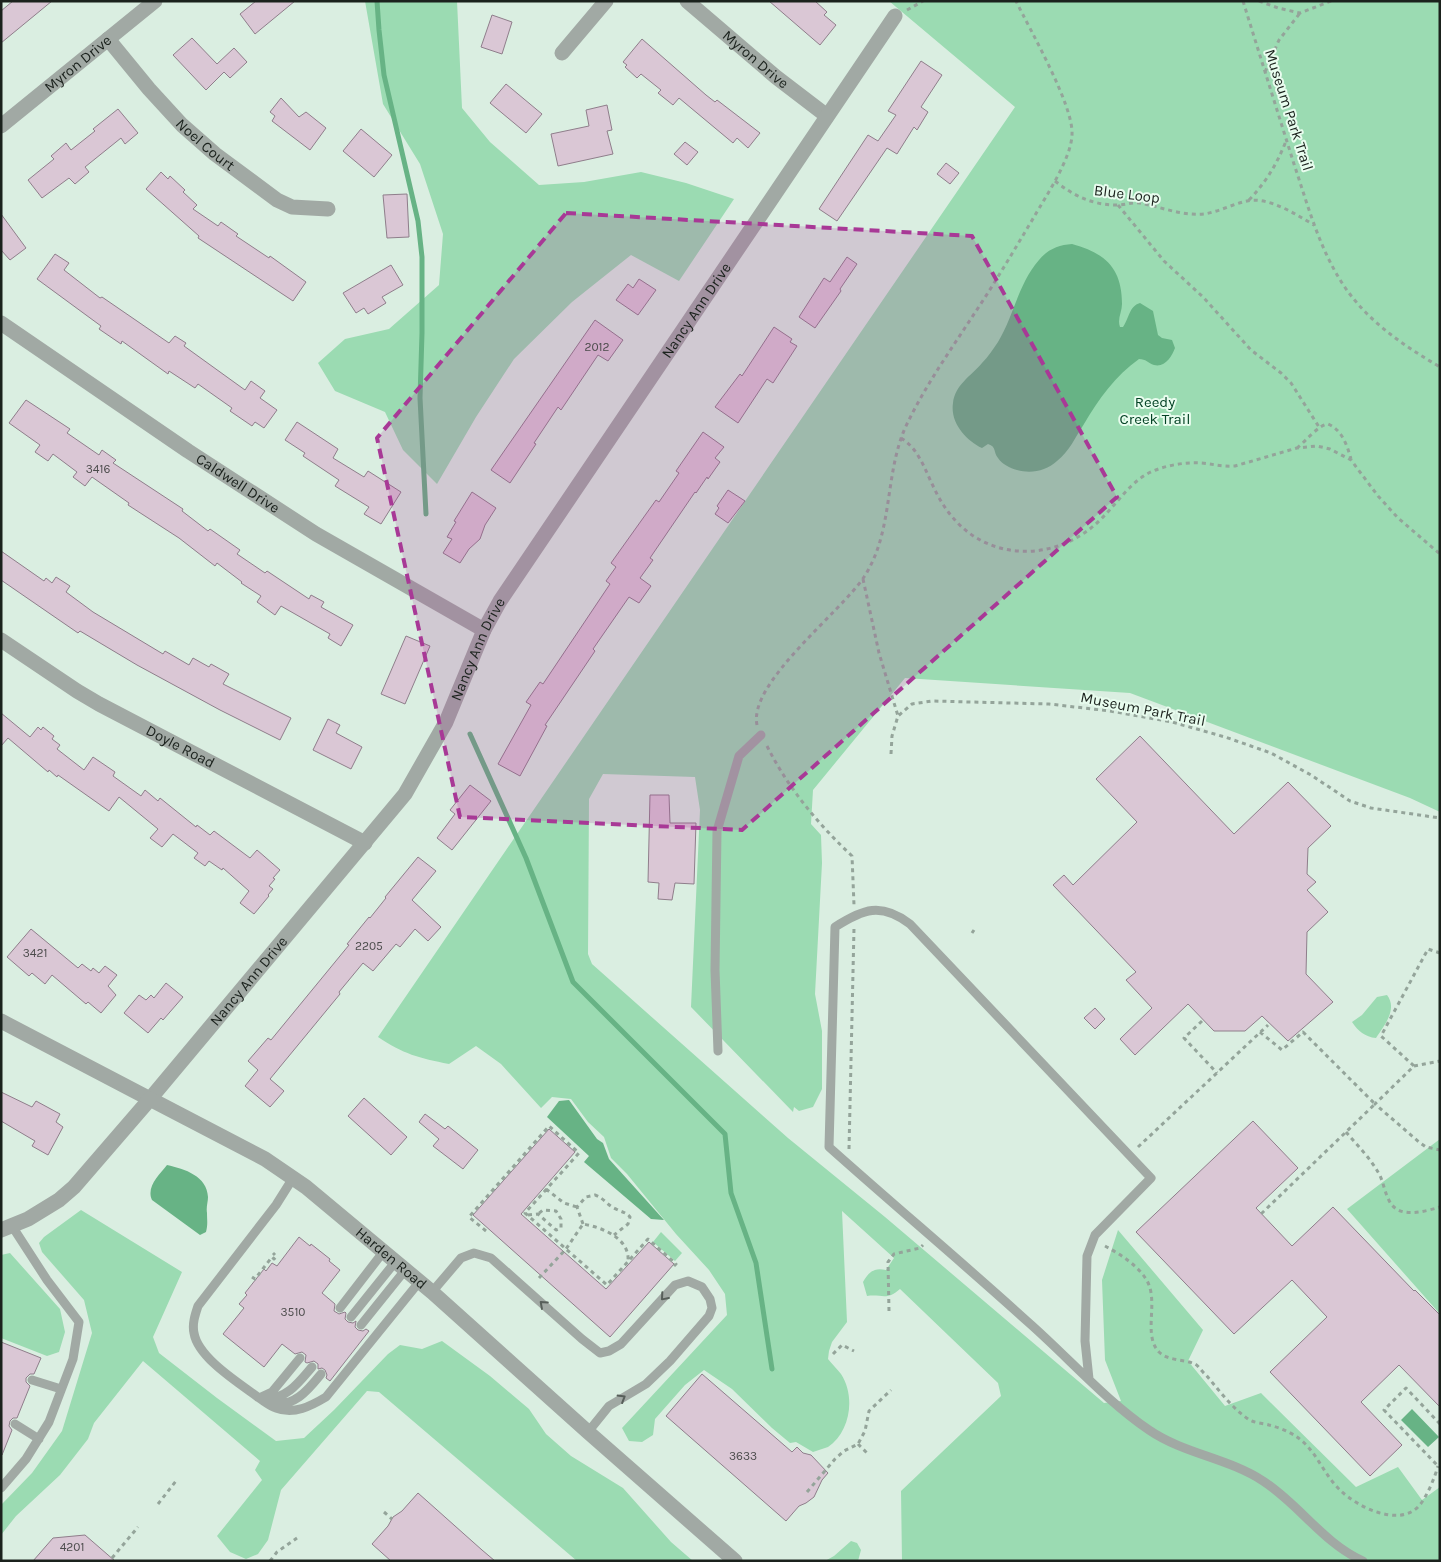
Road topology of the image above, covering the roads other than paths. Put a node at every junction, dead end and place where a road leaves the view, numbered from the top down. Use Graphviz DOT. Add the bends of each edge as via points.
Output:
graph roads {
  1 [pos="155,1"];
  2 [pos="606,1"];
  3 [pos="687,1"];
  4 [pos="895,16"];
  5 [pos="108,39"];
  6 [pos="562,53"];
  7 [pos="826,116"];
  8 [pos="1,126"];
  9 [pos="328,209"];
  10 [pos="1,323"];
  11 [pos="484,630"];
  12 [pos="1,640"];
  13 [pos="761,735"];
  14 [pos="365,843"];
  15 [pos="1,1021"];
  16 [pos="718,1052"];
  17 [pos="150,1099"];
  18 [pos="293,1178"];
  19 [pos="6,1228"];
  20 [pos="395,1260"];
  21 [pos="420,1281"];
  22 [pos="432,1292"];
  23 [pos="340,1308"];
  24 [pos="351,1316"];
  25 [pos="361,1325"];
  26 [pos="300,1358"];
  27 [pos="312,1367"];
  28 [pos="322,1374"];
  29 [pos="1089,1379"];
  30 [pos="32,1380"];
  31 [pos="62,1389"];
  32 [pos="259,1398"];
  33 [pos="15,1424"];
  34 [pos="588,1432"];
  35 [pos="38,1438"];
  36 [pos="1,1488"];
  37 [pos="735,1561"];
  38 [pos="1363,1561"];
  1 -- 5 [label="street, Myron Drive"];
  2 -- 6 [label="street"];
  3 -- 7 [label="street, Myron Drive"];
  4 -- 7 [label="street, Nancy Ann Drive"];
  5 -- 8 [label="street, Myron Drive"];
  5 -- 9 [label="street, Noel Court" via="182,125 215,154 277,200 292,206"];
  7 -- 11 [label="street, Nancy Ann Drive" via="500,601"];
  10 -- 11 [label="street, Caldwell Drive" via="316,534"];
  11 -- 14 [label="street, Nancy Ann Drive" via="446,722 431,749 405,794"];
  12 -- 14 [label="street, Doyle Road" via="77,692"];
  13 -- 16 [label="lane" via="739,756 717,831 715,970"];
  14 -- 17 [label="street, Nancy Ann Drive"];
  15 -- 17 [label="street, Harden Road"];
  17 -- 18 [label="street, Harden Road"];
  17 -- 19 [label="street, Nancy Ann Drive" via="59,1200"];
  18 -- 20 [label="street, Harden Road"];
  18 -- 32 [label="lane" via="198,1306 194,1319 198,1346 208,1358"];
  19 -- 31 [label="lane" via="79,1322 73,1359"];
  20 -- 21 [label="street, Harden Road"];
  20 -- 23 [label="lane"];
  20 -- 24 [label="lane"];
  20 -- 25 [label="lane"];
  21 -- 22 [label="street, Harden Road"];
  21 -- 32 [label="lane" via="326,1397 309,1408 293,1410 277,1409"];
  22 -- 34 [label="street, Harden Road"];
  34 -- 22 [label="lane, one-way" via="609,1406 646,1384 709,1316 712,1308 710,1299 702,1287 688,1281 675,1285 621,1344 600,1353 492,1258 474,1253 461,1258"];
  26 -- 32 [label="lane" via="272,1392"];
  27 -- 32 [label="lane" via="290,1392 268,1400"];
  28 -- 32 [label="lane" via="297,1399 273,1404"];
  29 -- 29 [label="lane" via="1085,1341 1087,1256 1095,1235 1150,1178 910,924 885,910 854,914 834,927 829,1148"];
  29 -- 38 [label="lane" via="1150,1431 1189,1450 1245,1470 1273,1487 1329,1539"];
  30 -- 31 [label="lane"];
  31 -- 35 [label="lane" via="49,1422"];
  33 -- 35 [label="lane"];
  34 -- 37 [label="street, Harden Road"];
  35 -- 36 [label="lane" via="26,1459"];
}
